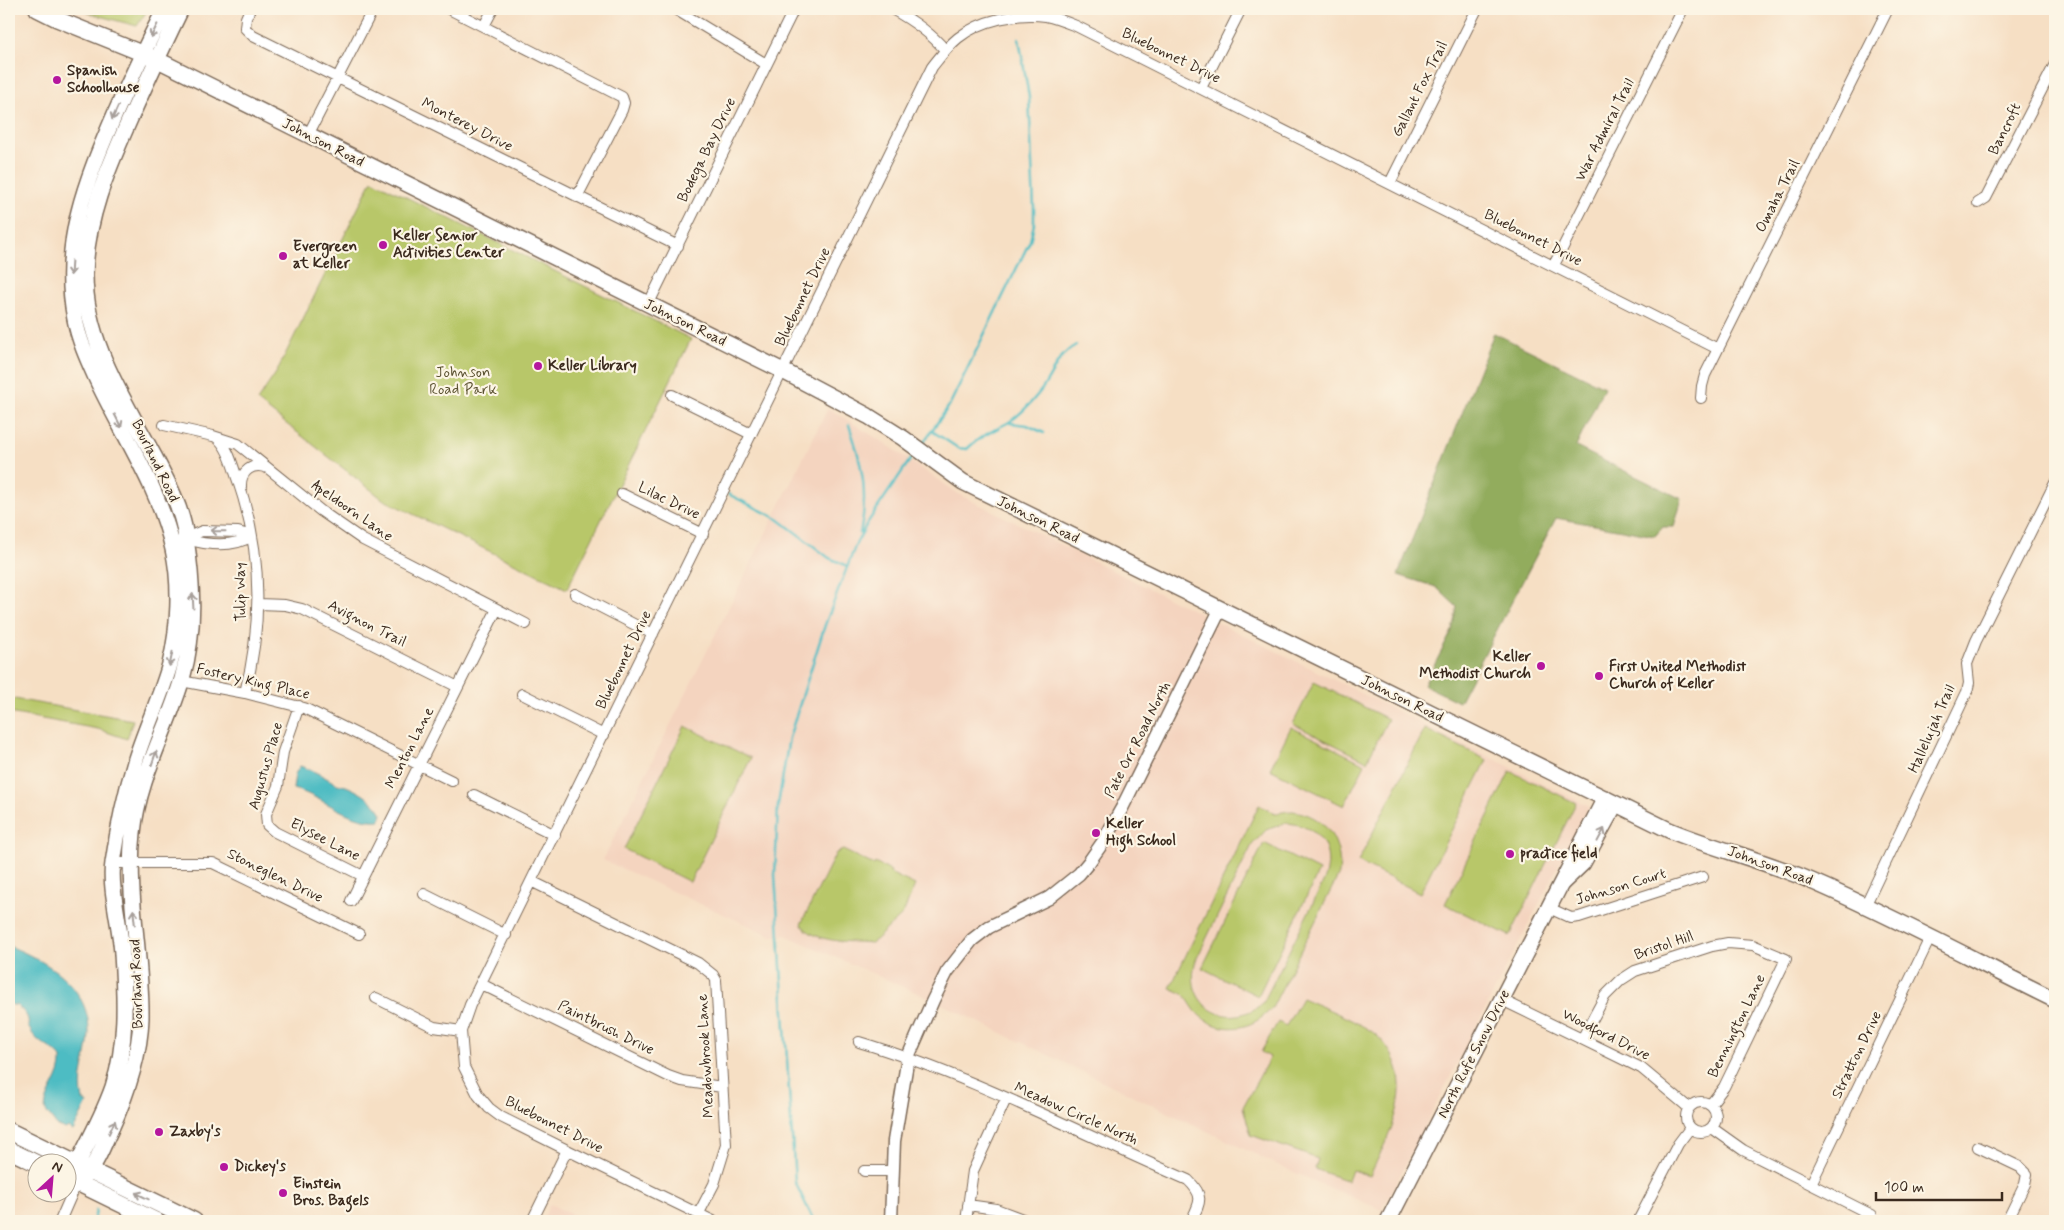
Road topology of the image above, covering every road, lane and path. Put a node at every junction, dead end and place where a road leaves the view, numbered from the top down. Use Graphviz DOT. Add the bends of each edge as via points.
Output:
graph roads {
  1 [pos="37,9"];
  2 [pos="165,9"];
  3 [pos="181,9"];
  4 [pos="250,9"];
  5 [pos="373,9"];
  6 [pos="449,9"];
  7 [pos="493,9"];
  8 [pos="675,9"];
  9 [pos="794,9"];
  10 [pos="892,9"];
  11 [pos="1241,9"];
  12 [pos="1477,9"];
  13 [pos="1683,9"];
  14 [pos="1888,9"];
  15 [pos="484,26"];
  16 [pos="945,50"];
  17 [pos="149,56"];
  18 [pos="766,64"];
  19 [pos="2055,64"];
  20 [pos="338,77"];
  21 [pos="1201,88"];
  22 [pos="308,135"];
  23 [pos="1390,183"];
  24 [pos="577,197"];
  25 [pos="1978,203"];
  26 [pos="678,246"];
  27 [pos="1554,266"];
  28 [pos="648,305"];
  29 [pos="1718,349"];
  30 [pos="784,371"];
  31 [pos="672,395"];
  32 [pos="1701,398"];
  33 [pos="164,425"];
  34 [pos="751,434"];
  35 [pos="213,436"];
  36 [pos="270,470"];
  37 [pos="2055,482"];
  38 [pos="242,490"];
  39 [pos="622,494"];
  40 [pos="703,534"];
  41 [pos="252,536"];
  42 [pos="179,540"];
  43 [pos="575,594"];
  44 [pos="258,604"];
  45 [pos="497,609"];
  46 [pos="1220,610"];
  47 [pos="526,624"];
  48 [pos="653,634"];
  49 [pos="181,681"];
  50 [pos="458,687"];
  51 [pos="245,693"];
  52 [pos="522,694"];
  53 [pos="299,706"];
  54 [pos="604,735"];
  55 [pos="419,764"];
  56 [pos="452,780"];
  57 [pos="474,795"];
  58 [pos="1611,801"];
  59 [pos="274,832"];
  60 [pos="554,835"];
  61 [pos="131,862"];
  62 [pos="113,863"];
  63 [pos="363,876"];
  64 [pos="1703,877"];
  65 [pos="532,882"];
  66 [pos="424,894"];
  67 [pos="351,901"];
  68 [pos="1865,906"];
  69 [pos="1549,908"];
  70 [pos="359,934"];
  71 [pos="506,935"];
  72 [pos="1930,938"];
  73 [pos="1786,959"];
  74 [pos="481,984"];
  75 [pos="376,998"];
  76 [pos="1502,1000"];
  77 [pos="2055,1000"];
  78 [pos="461,1031"];
  79 [pos="1582,1040"];
  80 [pos="859,1042"];
  81 [pos="908,1056"];
  82 [pos="722,1087"];
  83 [pos="1006,1099"];
  84 [pos="1710,1105"];
  85 [pos="1689,1108"];
  86 [pos="1690,1128"];
  87 [pos="1712,1128"];
  88 [pos="9,1131"];
  89 [pos="1978,1147"];
  90 [pos="9,1150"];
  91 [pos="567,1150"];
  92 [pos="43,1152"];
  93 [pos="28,1159"];
  94 [pos="864,1171"];
  95 [pos="893,1171"];
  96 [pos="78,1174"];
  97 [pos="1811,1184"];
  98 [pos="67,1202"];
  99 [pos="968,1205"];
  100 [pos="699,1213"];
  101 [pos="1870,1218"];
  102 [pos="60,1221"];
  103 [pos="156,1221"];
  104 [pos="194,1221"];
  105 [pos="532,1221"];
  106 [pos="713,1221"];
  107 [pos="891,1221"];
  108 [pos="966,1221"];
  109 [pos="1028,1221"];
  110 [pos="1191,1221"];
  111 [pos="1388,1221"];
  112 [pos="1638,1221"];
  113 [pos="2007,1221"];
  1 -- 17 [label="main road, Johnson Road"];
  2 -- 17 [label="main road, Bourland Road, one-way"];
  3 -- 17 [label="main road, Bourland Road"];
  4 -- 20 [label="street, Monterey Drive" via="245,28 253,36"];
  5 -- 20 [label="street"];
  6 -- 15 [label="street"];
  7 -- 15 [label="street"];
  8 -- 18 [label="street"];
  9 -- 18 [label="street, Bodega Bay Drive"];
  10 -- 16 [label="street" via="916,22"];
  11 -- 21 [label="street"];
  12 -- 23 [label="street, Gallant Fox Trail"];
  13 -- 27 [label="street, War Admiral Trail"];
  14 -- 29 [label="street, Omaha Trail"];
  15 -- 24 [label="street" via="622,96 622,110"];
  16 -- 21 [label="street, Bluebonnet Drive" via="980,25 1013,15 1046,16 1076,26"];
  16 -- 30 [label="street, Bluebonnet Drive" via="932,67"];
  17 -- 22 [label="main road, Johnson Road"];
  17 -- 42 [label="main road, Bourland Road" via="90,171 83,192 81,237 70,276 75,322 84,348"];
  18 -- 26 [label="street, Bodega Bay Drive"];
  19 -- 25 [label="street, Bancroft" via="1986,198"];
  20 -- 22 [label="street"];
  20 -- 24 [label="street, Monterey Drive"];
  21 -- 23 [label="street, Bluebonnet Drive"];
  22 -- 28 [label="main road, Johnson Road"];
  23 -- 27 [label="street, Bluebonnet Drive"];
  24 -- 26 [label="street, Monterey Drive"];
  26 -- 28 [label="street, Bodega Bay Drive"];
  27 -- 29 [label="street, Bluebonnet Drive"];
  28 -- 30 [label="main road, Johnson Road"];
  29 -- 32 [label="street, Omaha Trail" via="1704,379"];
  30 -- 34 [label="street, Bluebonnet Drive"];
  30 -- 46 [label="main road, Johnson Road" via="868,416 963,482"];
  31 -- 34 [label="street"];
  33 -- 35 [label="street, Apeldoorn Lane"];
  34 -- 40 [label="street, Bluebonnet Drive"];
  35 -- 36 [label="street, Apeldoorn Lane" via="238,444"];
  35 -- 38 [label="street, Tulip Way" via="223,444"];
  36 -- 38 [label="street" via="259,465 248,469 241,479"];
  36 -- 45 [label="street, Apeldoorn Lane" via="363,540"];
  37 -- 68 [label="street, Hallelujah Trail" via="1976,641 1967,664 1968,692"];
  38 -- 41 [label="street, Tulip Way"];
  39 -- 40 [label="street, Lilac Drive"];
  40 -- 48 [label="street, Bluebonnet Drive"];
  41 -- 42 [label="street" via="238,532 202,531"];
  41 -- 44 [label="street, Tulip Way"];
  49 -- 42 [label="main road, Bourland Road, one-way" via="193,615 191,569"];
  42 -- 62 [label="main road, Bourland Road, one-way" via="174,550 178,614 170,662 124,801"];
  43 -- 48 [label="street"];
  44 -- 50 [label="street, Avignon Trail" via="302,609"];
  44 -- 51 [label="street, Tulip Way" via="254,652"];
  45 -- 47 [label="street, Apeldoorn Lane"];
  45 -- 50 [label="street, Menton Lane"];
  46 -- 58 [label="main road, Johnson Road"];
  46 -- 81 [label="street, Pate Orr Road North" via="1122,808 1096,853 1079,874 1049,898 993,925 972,940 947,972"];
  48 -- 54 [label="street, Bluebonnet Drive"];
  49 -- 51 [label="street, Fostery King Place"];
  61 -- 49 [label="main road, Bourland Road, one-way" via="137,806"];
  50 -- 55 [label="street, Menton Lane"];
  51 -- 53 [label="street, Fostery King Place"];
  52 -- 54 [label="street"];
  53 -- 55 [label="street, Fostery King Place"];
  53 -- 59 [label="street, Augustus Place" via="283,752 278,786 266,814 267,824"];
  54 -- 60 [label="street, Bluebonnet Drive"];
  55 -- 56 [label="street, Fostery King Place"];
  55 -- 63 [label="street, Menton Lane"];
  57 -- 60 [label="street"];
  58 -- 68 [label="main road, Johnson Road" via="1684,836 1782,869"];
  58 -- 69 [label="main road, North Rufe Snow Drive"];
  59 -- 63 [label="street, Elysee Lane"];
  60 -- 65 [label="street, Bluebonnet Drive"];
  61 -- 62 [label="street, Stoneglen Drive"];
  61 -- 70 [label="street, Stoneglen Drive" via="213,863"];
  96 -- 61 [label="main road, Bourland Road, one-way" via="119,1112 136,1055 141,1020"];
  62 -- 96 [label="main road, Bourland Road" via="122,951 125,1013 122,1048 112,1088"];
  63 -- 67 [label="street, Menton Lane"];
  64 -- 69 [label="street, Johnson Court" via="1580,917 1571,918"];
  65 -- 71 [label="street, Bluebonnet Drive"];
  65 -- 82 [label="street, Meadowbrook Lane" via="698,964 713,975 716,980"];
  66 -- 71 [label="street"];
  68 -- 72 [label="main road, Johnson Road"];
  69 -- 76 [label="main road, North Rufe Snow Drive"];
  71 -- 74 [label="street, Bluebonnet Drive"];
  72 -- 77 [label="main road, Johnson Road"];
  72 -- 97 [label="street, Stratton Drive"];
  73 -- 79 [label="street, Bristol Hill" via="1753,945 1728,943 1635,971 1606,996"];
  73 -- 84 [label="street, Bennington Lane" via="1724,1087"];
  74 -- 78 [label="street, Bluebonnet Drive"];
  74 -- 82 [label="street, Paintbrush Drive" via="668,1076"];
  75 -- 78 [label="street" via="434,1027"];
  76 -- 79 [label="street, Woodford Drive"];
  76 -- 111 [label="main road, North Rufe Snow Drive"];
  78 -- 91 [label="street, Bluebonnet Drive" via="464,1067 478,1095 489,1108"];
  79 -- 85 [label="street, Woodford Drive" via="1641,1068"];
  80 -- 81 [label="street, Meadow Circle North"];
  81 -- 83 [label="street, Meadow Circle North"];
  81 -- 95 [label="street, Pate Orr Road North" via="894,1141"];
  82 -- 100 [label="street, Meadowbrook Lane" via="726,1145 714,1184"];
  83 -- 99 [label="street" via="973,1171"];
  83 -- 110 [label="street, Meadow Circle North" via="1188,1180 1200,1197"];
  84 -- 85 [label="street" via="1697,1102"];
  84 -- 87 [label="street" via="1717,1118"];
  85 -- 86 [label="street" via="1686,1118"];
  86 -- 87 [label="street" via="1701,1133"];
  86 -- 112 [label="street"];
  87 -- 97 [label="street" via="1735,1146"];
  88 -- 92 [label="main road"];
  89 -- 113 [label="street" via="2020,1166 2026,1174 2025,1184"];
  90 -- 93 [label="main road"];
  91 -- 100 [label="street, Bluebonnet Drive"];
  91 -- 105 [label="street"];
  94 -- 95 [label="street"];
  95 -- 107 [label="street, Pate Orr Road North"];
  96 -- 103 [label="main road"];
  104 -- 96 [label="main road, one-way"];
  97 -- 101 [label="street"];
  98 -- 102 [label="street"];
  99 -- 108 [label="street"];
  99 -- 109 [label="street" via="996,1209"];
  100 -- 106 [label="street, Bluebonnet Drive"];
}
